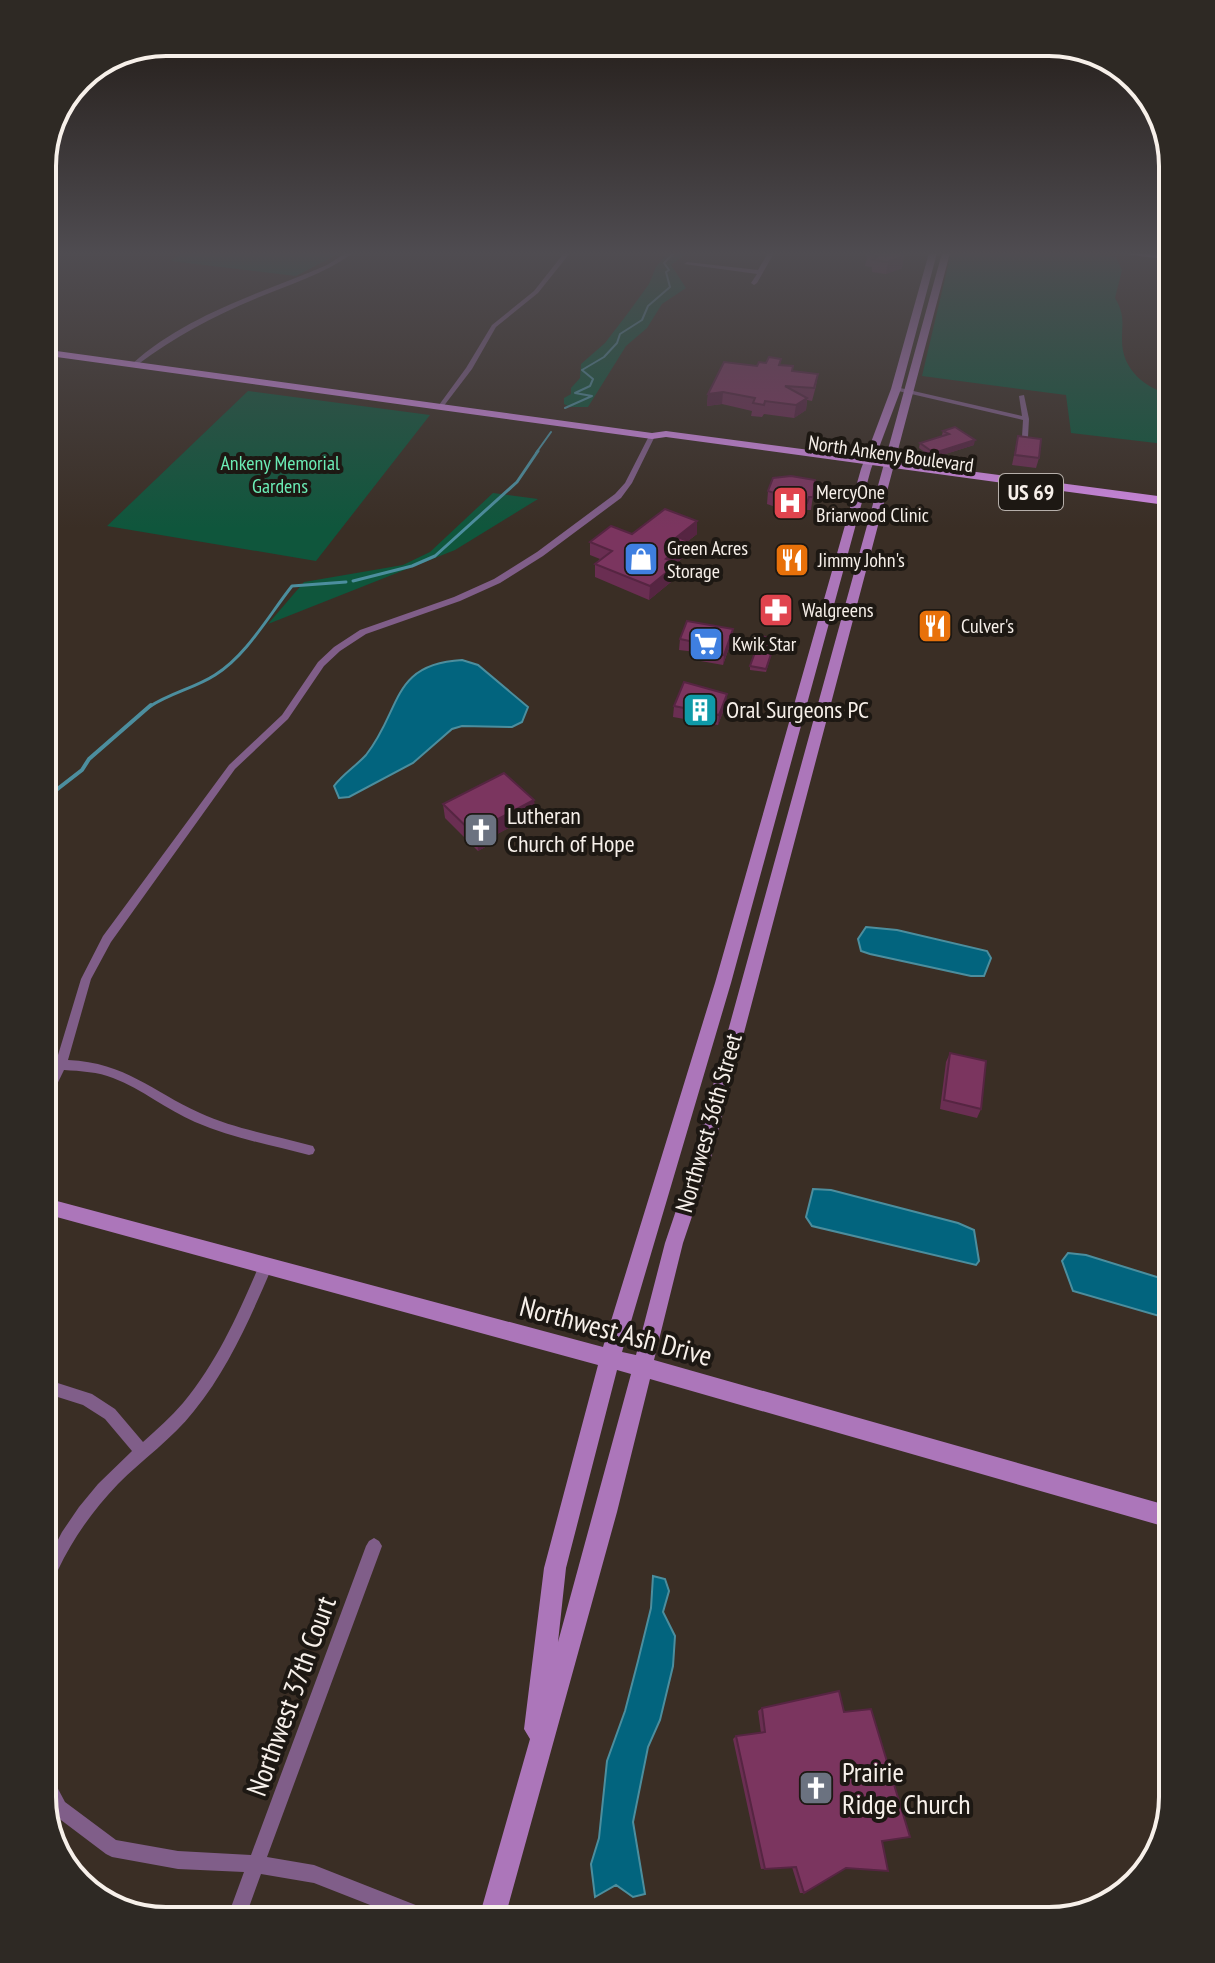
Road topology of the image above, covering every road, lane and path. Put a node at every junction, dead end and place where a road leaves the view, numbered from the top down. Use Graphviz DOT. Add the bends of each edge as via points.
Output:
graph roads {
  1 [pos="165,345"];
  2 [pos="483,345"];
  3 [pos="908,345"];
  4 [pos="921,345"];
  5 [pos="56,354"];
  6 [pos="140,365"];
  7 [pos="896,389"];
  8 [pos="909,391"];
  9 [pos="1022,396"];
  10 [pos="441,406"];
  11 [pos="1026,419"];
  12 [pos="652,436"];
  13 [pos="1025,437"];
  14 [pos="868,465"];
  15 [pos="890,468"];
  16 [pos="1159,500"];
  17 [pos="1159,511"];
  18 [pos="61,1065"];
  19 [pos="56,1075"];
  20 [pos="309,1150"];
  21 [pos="56,1209"];
  22 [pos="266,1265"];
  23 [pos="610,1358"];
  24 [pos="642,1367"];
  25 [pos="56,1389"];
  26 [pos="142,1452"];
  27 [pos="1159,1514"];
  28 [pos="374,1546"];
  29 [pos="56,1557"];
  30 [pos="531,1778"];
  31 [pos="57,1804"];
  32 [pos="255,1864"];
  33 [pos="240,1907"];
  34 [pos="399,1907"];
  35 [pos="495,1907"];
  1 -- 6 [label="street"];
  2 -- 10 [label="street"];
  3 -- 7 [label="main road, Northwest 36th Street"];
  4 -- 8 [label="main road, Northwest 36th Street"];
  5 -- 6 [label="main road, US 69"];
  6 -- 10 [label="main road, North Ankeny Boulevard / US 69"];
  7 -- 8 [label="street"];
  7 -- 14 [label="main road, Northwest 36th Street"];
  8 -- 11 [label="street"];
  8 -- 15 [label="main road, Northwest 36th Street"];
  9 -- 11 [label="street"];
  10 -- 12 [label="main road, North Ankeny Boulevard / US 69"];
  11 -- 13 [label="street"];
  12 -- 14 [label="main road, North Ankeny Boulevard / US 69"];
  12 -- 18 [label="street" via="618,496 540,554 457,599 363,632 321,664 285,717 232,767 107,939 86,979"];
  14 -- 15 [label="main road, North Ankeny Boulevard / US 69"];
  14 -- 23 [label="main road, Northwest 36th Street" via="723,983"];
  15 -- 16 [label="main road, North Ankeny Boulevard / US 69"];
  15 -- 17 [label="main road, North Ankeny Boulevard / US 69"];
  15 -- 24 [label="main road, Northwest 36th Street"];
  18 -- 19 [label="street"];
  18 -- 20 [label="street" via="108,1070 197,1117"];
  21 -- 22 [label="main road, Northwest Ash Drive"];
  22 -- 23 [label="main road, Northwest Ash Drive"];
  22 -- 26 [label="street" via="203,1388"];
  23 -- 24 [label="main road, Northwest Ash Drive"];
  23 -- 30 [label="main road, Northwest 36th Street" via="555,1568"];
  24 -- 27 [label="main road, Northwest Ash Drive"];
  24 -- 30 [label="main road, Northwest 36th Street"];
  25 -- 26 [label="street" via="87,1399 110,1414"];
  26 -- 29 [label="street" via="104,1488"];
  28 -- 32 [label="street, Northwest 37th Court"];
  30 -- 35 [label="main road, Northwest 36th Street"];
  31 -- 32 [label="street" via="112,1848 178,1860"];
  32 -- 33 [label="street, Northwest 37th Court"];
  32 -- 34 [label="street" via="314,1874"];
}
